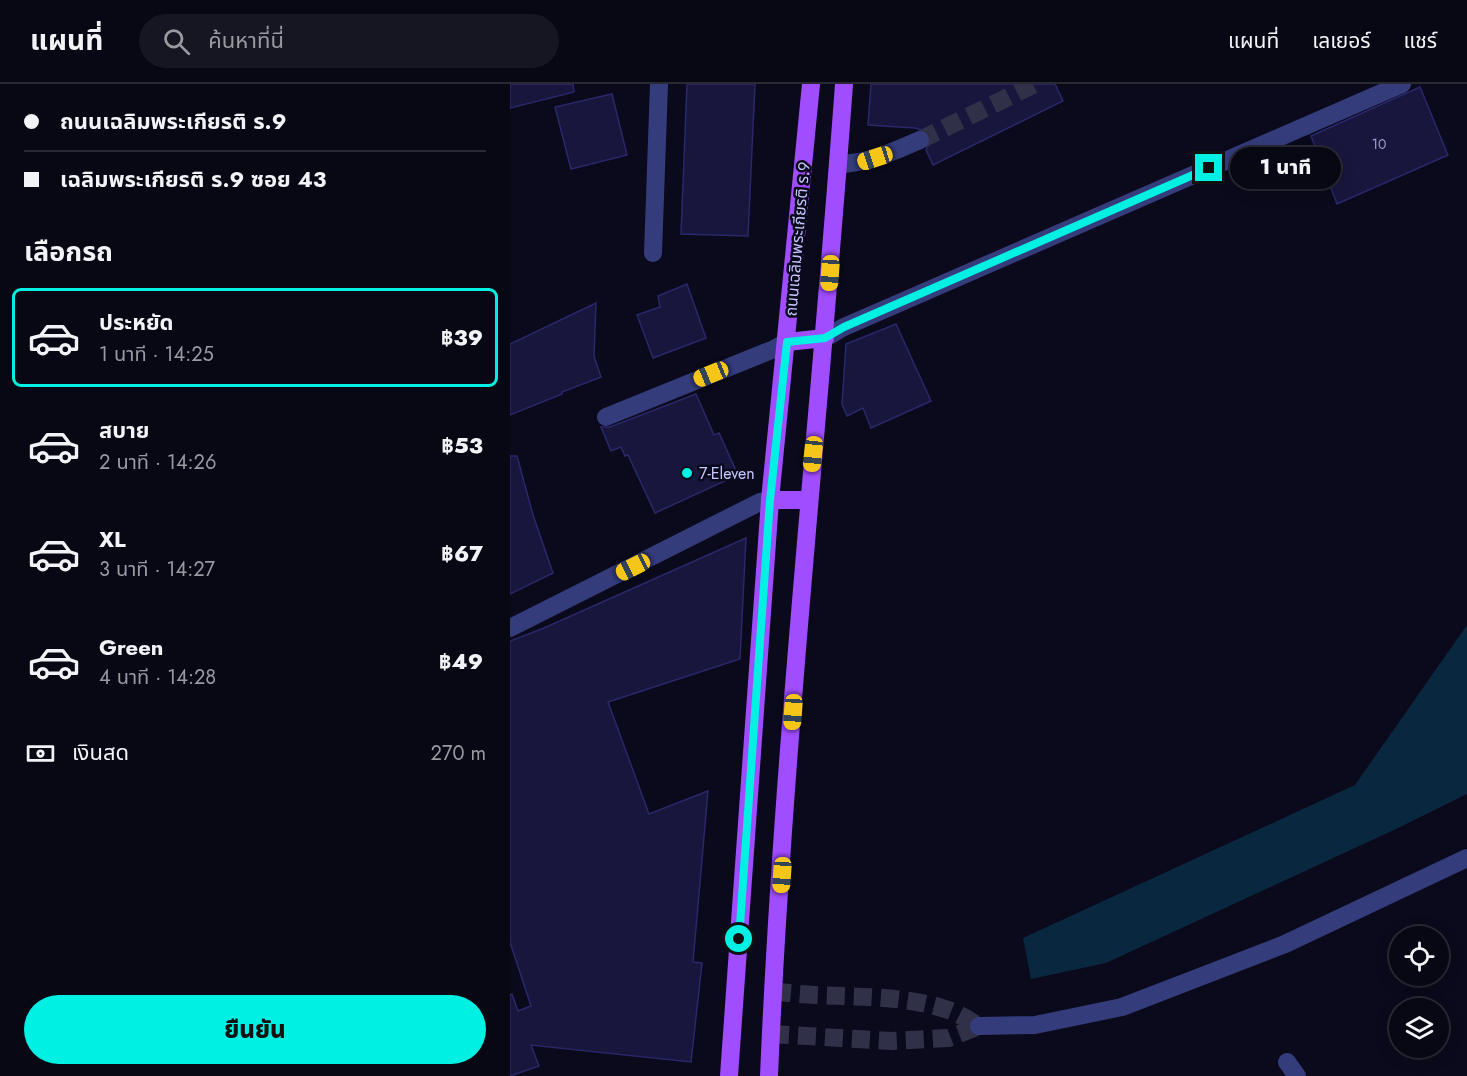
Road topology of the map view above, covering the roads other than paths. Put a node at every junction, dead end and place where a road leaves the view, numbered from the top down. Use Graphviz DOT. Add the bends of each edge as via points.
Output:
graph roads {
  1 [pos="659,84"];
  2 [pos="811,84"];
  3 [pos="844,84"];
  4 [pos="1402,84"];
  5 [pos="920,140"];
  6 [pos="838,164"];
  7 [pos="652,254"];
  8 [pos="825,338"];
  9 [pos="787,342"];
  10 [pos="606,417"];
  11 [pos="770,500"];
  12 [pos="809,500"];
  13 [pos="510,628"];
  14 [pos="1467,858"];
  15 [pos="979,1026"];
  16 [pos="729,1076"];
  17 [pos="769,1076"];
  1 -- 7 [label="street"];
  2 -- 9 [label="main road, ถนนเฉลิมพระเกียรติ ร.9"];
  3 -- 6 [label="main road"];
  4 -- 8 [label="street"];
  5 -- 6 [label="street" via="854,164"];
  6 -- 8 [label="main road"];
  8 -- 9 [label="main road"];
  8 -- 12 [label="main road"];
  9 -- 10 [label="street"];
  9 -- 11 [label="main road, ถนนเฉลิมพระเกียรติ ร.9"];
  11 -- 12 [label="main road"];
  11 -- 13 [label="street"];
  11 -- 16 [label="main road, ถนนเฉลิมพระเกียรติ ร.9"];
  12 -- 17 [label="main road"];
  14 -- 15 [label="street" via="1286,944 1122,1007 1035,1025"];
}
